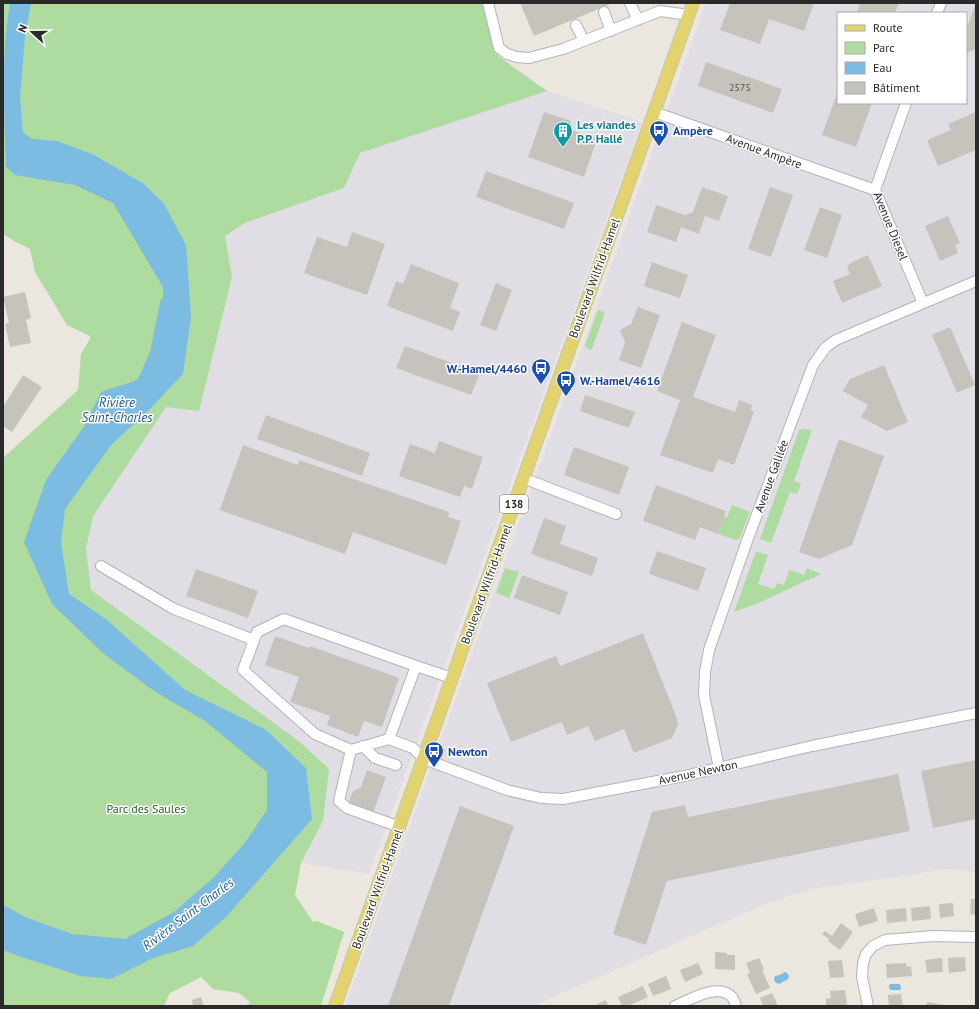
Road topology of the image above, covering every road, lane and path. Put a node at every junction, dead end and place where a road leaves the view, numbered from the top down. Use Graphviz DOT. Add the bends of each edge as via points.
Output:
graph roads {
  1 [pos="488,3"];
  2 [pos="630,3"];
  3 [pos="693,3"];
  4 [pos="659,7"];
  5 [pos="604,12"];
  6 [pos="689,15"];
  7 [pos="638,20"];
  8 [pos="576,25"];
  9 [pos="611,31"];
  10 [pos="584,41"];
  11 [pos="906,104"];
  12 [pos="654,112"];
  13 [pos="875,190"];
  14 [pos="976,281"];
  15 [pos="923,304"];
  16 [pos="523,478"];
  17 [pos="616,514"];
  18 [pos="101,566"];
  19 [pos="254,640"];
  20 [pos="416,666"];
  21 [pos="452,678"];
  22 [pos="976,713"];
  23 [pos="389,739"];
  24 [pos="363,746"];
  25 [pos="351,750"];
  26 [pos="424,759"];
  27 [pos="396,766"];
  28 [pos="719,768"];
  29 [pos="400,827"];
  30 [pos="976,937"];
  31 [pos="335,1006"];
  32 [pos="675,1006"];
  33 [pos="736,1006"];
  34 [pos="868,1006"];
  1 -- 10 [label="street" via="499,48 517,58 529,58"];
  2 -- 7 [label="street"];
  3 -- 6 [label="main road, Boulevard Wilfrid-Hamel / 138"];
  4 -- 6 [label="street"];
  4 -- 7 [label="street"];
  5 -- 9 [label="street"];
  6 -- 12 [label="main road, Boulevard Wilfrid-Hamel / 138"];
  7 -- 9 [label="street"];
  8 -- 10 [label="street"];
  9 -- 10 [label="street"];
  11 -- 13 [label="street, Avenue Diesel"];
  12 -- 13 [label="street, Avenue Ampère"];
  12 -- 16 [label="main road, Boulevard Wilfrid-Hamel / 138"];
  13 -- 15 [label="street, Avenue Diesel"];
  14 -- 15 [label="street, Avenue Galilée"];
  15 -- 28 [label="street, Avenue Galilée" via="836,340 826,347 813,365 709,650 704,695"];
  16 -- 17 [label="street"];
  16 -- 21 [label="main road, Boulevard Wilfrid-Hamel / 138"];
  18 -- 19 [label="street" via="174,608"];
  19 -- 20 [label="street" via="257,632 284,619"];
  19 -- 25 [label="street" via="242,670 316,734"];
  20 -- 21 [label="street"];
  20 -- 23 [label="street"];
  21 -- 26 [label="main road, Boulevard Wilfrid-Hamel / 138"];
  22 -- 28 [label="street, Avenue Newton" via="812,746"];
  23 -- 24 [label="street"];
  23 -- 26 [label="street" via="413,748"];
  24 -- 25 [label="street"];
  24 -- 27 [label="street" via="376,758"];
  25 -- 29 [label="street" via="339,801 347,808"];
  26 -- 28 [label="street, Avenue Newton" via="507,790 541,798 563,799"];
  26 -- 29 [label="main road, Boulevard Wilfrid-Hamel / 138"];
  29 -- 31 [label="main road, Boulevard Wilfrid-Hamel / 138"];
  30 -- 34 [label="street" via="934,936 885,940 873,946 863,963 862,976"];
  32 -- 33 [label="street" via="715,991 724,992 732,997"];
}
